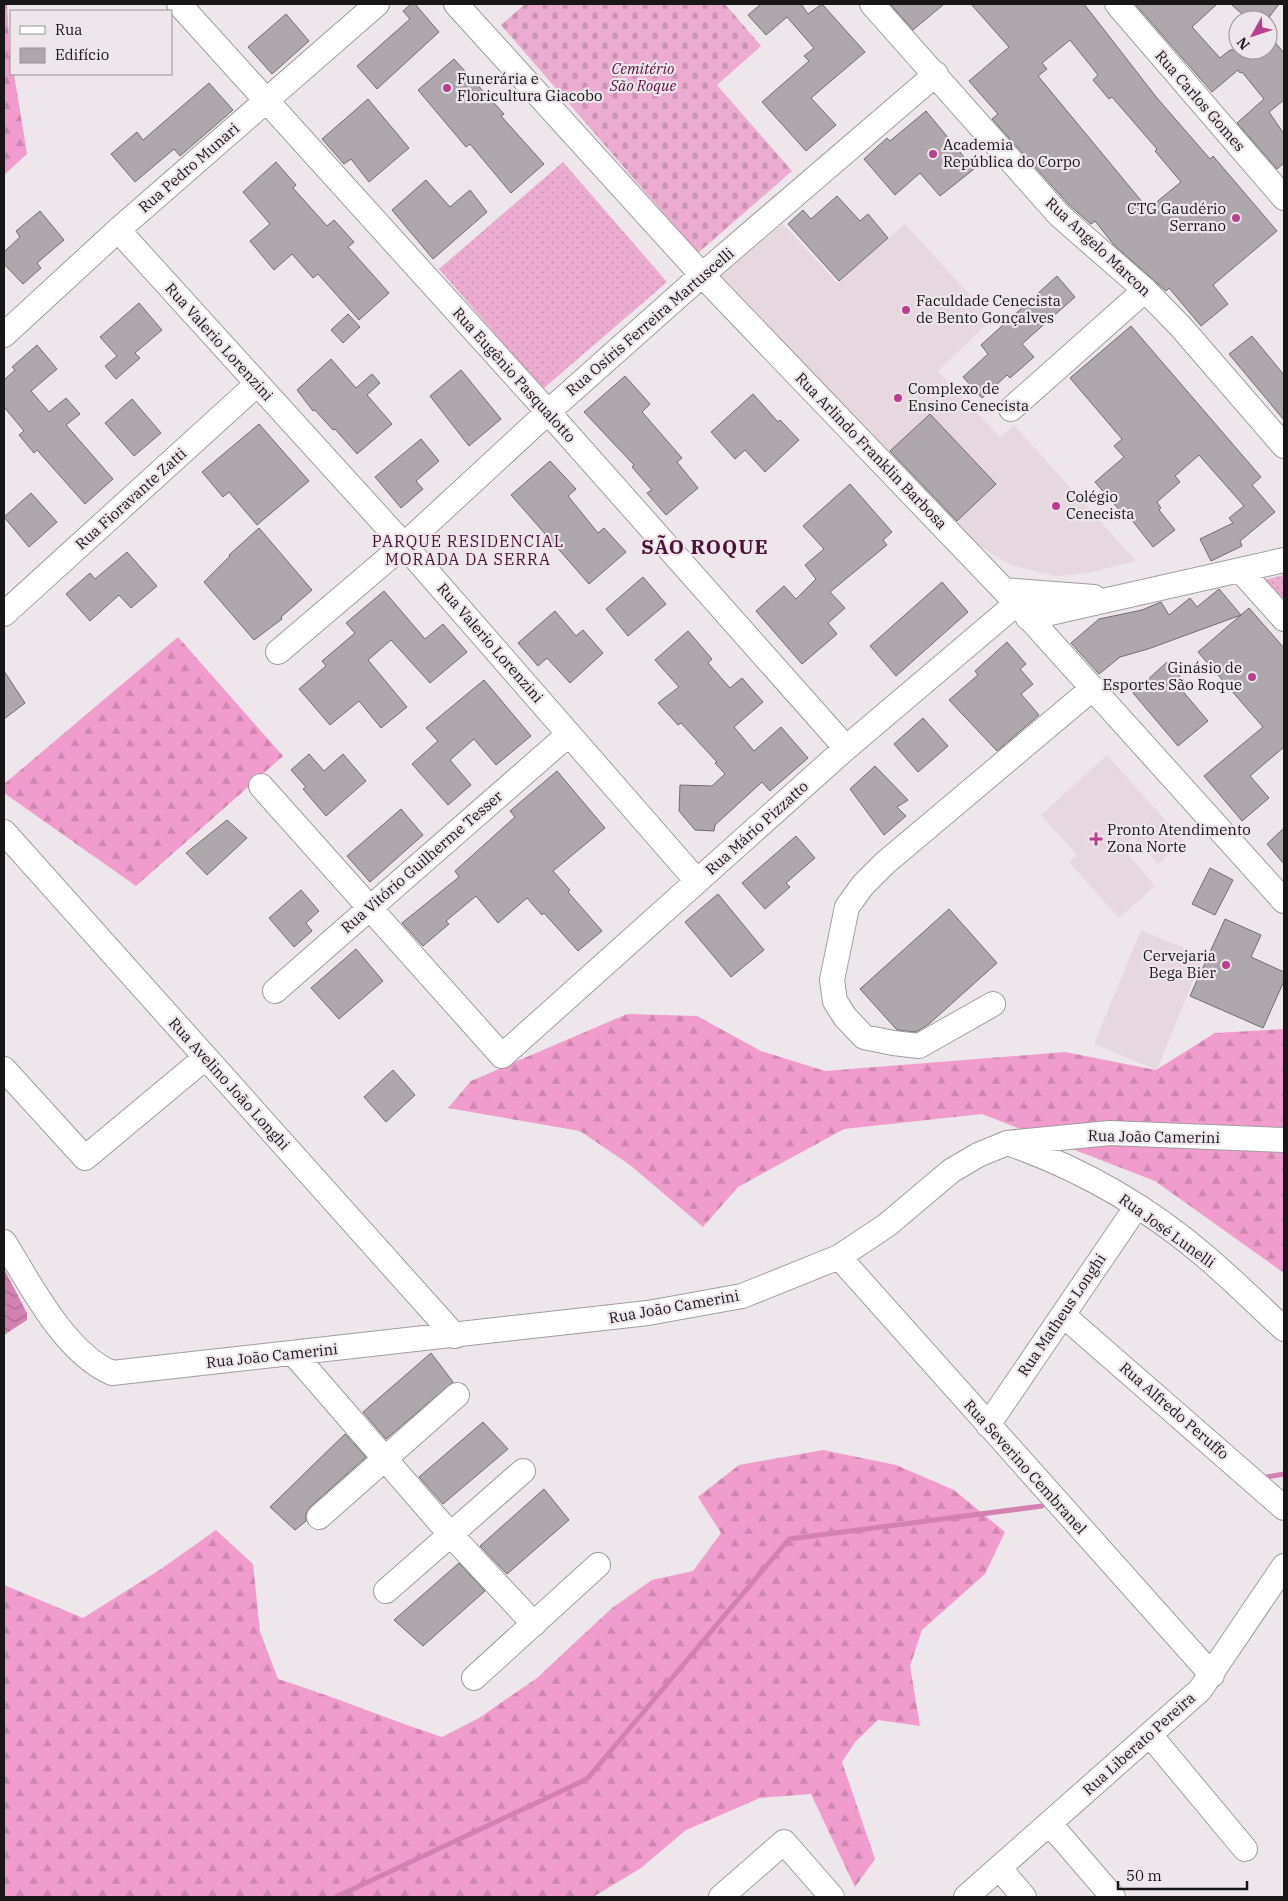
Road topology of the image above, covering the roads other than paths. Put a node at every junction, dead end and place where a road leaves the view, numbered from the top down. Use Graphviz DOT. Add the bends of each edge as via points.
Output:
graph roads {
  1 [pos="179,4"];
  2 [pos="377,4"];
  3 [pos="456,4"];
  4 [pos="872,4"];
  5 [pos="1117,4"];
  6 [pos="936,74"];
  7 [pos="266,101"];
  8 [pos="1284,198"];
  9 [pos="118,230"];
  10 [pos="702,275"];
  11 [pos="1145,290"];
  12 [pos="4,335"];
  13 [pos="258,384"];
  14 [pos="1011,409"];
  15 [pos="548,412"];
  16 [pos="1284,446"];
  17 [pos="404,545"];
  18 [pos="1284,560"];
  19 [pos="1240,570"];
  20 [pos="1111,598"];
  21 [pos="1016,604"];
  22 [pos="4,614"];
  23 [pos="1284,619"];
  24 [pos="278,652"];
  25 [pos="1093,688"];
  26 [pos="569,734"];
  27 [pos="846,748"];
  28 [pos="261,786"];
  29 [pos="4,832"];
  30 [pos="698,881"];
  31 [pos="1284,901"];
  32 [pos="370,908"];
  33 [pos="275,991"];
  34 [pos="993,1004"];
  35 [pos="205,1058"];
  36 [pos="4,1069"];
  37 [pos="1284,1140"];
  38 [pos="1007,1142"];
  39 [pos="1137,1206"];
  40 [pos="4,1242"];
  41 [pos="839,1257"];
  42 [pos="1063,1315"];
  43 [pos="1284,1329"];
  44 [pos="455,1336"];
  45 [pos="294,1354"];
  46 [pos="457,1395"];
  47 [pos="988,1425"];
  48 [pos="384,1458"];
  49 [pos="523,1471"];
  50 [pos="1284,1508"];
  51 [pos="319,1517"];
  52 [pos="450,1535"];
  53 [pos="598,1565"];
  54 [pos="1284,1566"];
  55 [pos="386,1592"];
  56 [pos="534,1624"];
  57 [pos="1212,1676"];
  58 [pos="474,1678"];
  59 [pos="1150,1735"];
  60 [pos="1050,1824"];
  61 [pos="1245,1849"];
  62 [pos="1000,1869"];
  63 [pos="721,1897"];
  64 [pos="832,1897"];
  65 [pos="966,1897"];
  66 [pos="1024,1897"];
  67 [pos="1113,1897"];
  1 -- 7 [label="street, Rua Eugênio Pasqualotto"];
  2 -- 7 [label="street, Rua Pedro Munari"];
  3 -- 10 [label="street, Rua Arlindo Franklin Barbosa"];
  4 -- 6 [label="street, Rua Angelo Marcon"];
  5 -- 8 [label="street, Rua Carlos Gomes"];
  6 -- 10 [label="street, Rua Osíris Ferreira Martuscelli"];
  6 -- 11 [label="street, Rua Angelo Marcon" via="1059,215"];
  7 -- 9 [label="street, Rua Pedro Munari"];
  7 -- 15 [label="street, Rua Eugênio Pasqualotto"];
  9 -- 12 [label="street, Rua Pedro Munari"];
  9 -- 13 [label="street, Rua Valerio Lorenzini"];
  10 -- 15 [label="street, Rua Osíris Ferreira Martuscelli"];
  10 -- 21 [label="street, Rua Arlindo Franklin Barbosa"];
  11 -- 14 [label="street"];
  11 -- 16 [label="street, Rua Angelo Marcon"];
  13 -- 17 [label="street, Rua Valerio Lorenzini"];
  13 -- 22 [label="street, Rua Fioravante Zatti"];
  15 -- 17 [label="street, Rua Osíris Ferreira Martuscelli"];
  15 -- 27 [label="street, Rua Eugênio Pasqualotto"];
  17 -- 24 [label="street, Rua Osíris Ferreira Martuscelli"];
  17 -- 26 [label="street, Rua Valerio Lorenzini"];
  18 -- 19 [label="street"];
  19 -- 20 [label="street"];
  19 -- 23 [label="street"];
  20 -- 21 [label="street"];
  20 -- 21 [label="street"];
  21 -- 25 [label="street, Rua Arlindo Franklin Barbosa"];
  21 -- 27 [label="street, Rua Mário Pizzatto"];
  25 -- 31 [label="street, Rua Arlindo Franklin Barbosa"];
  25 -- 34 [label="street" via="884,863 863,884 848,907 832,980 834,1001 864,1037 919,1046"];
  26 -- 30 [label="street, Rua Valerio Lorenzini"];
  26 -- 32 [label="street, Rua Vitório Guilherme Tesser"];
  27 -- 30 [label="street, Rua Mário Pizzatto"];
  28 -- 32 [label="street"];
  29 -- 35 [label="street, Rua Avelino João Longhi"];
  30 -- 32 [label="street, Rua Mário Pizzatto" via="502,1056"];
  32 -- 33 [label="street, Rua Vitório Guilherme Tesser"];
  35 -- 36 [label="street" via="85,1158"];
  35 -- 44 [label="street, Rua Avelino João Longhi"];
  37 -- 38 [label="street, Rua João Camerini" via="1110,1133"];
  38 -- 39 [label="street, Rua José Lunelli" via="1058,1161"];
  38 -- 41 [label="street, Rua João Camerini" via="951,1171 887,1225"];
  39 -- 42 [label="street, Rua Matheus Longhi"];
  39 -- 43 [label="street, Rua José Lunelli" via="1205,1256"];
  40 -- 45 [label="street, Rua João Camerini" via="48,1311 81,1353 99,1368 112,1373"];
  41 -- 44 [label="street, Rua João Camerini" via="742,1296 648,1314"];
  41 -- 47 [label="street, Rua Severino Cembranel"];
  42 -- 47 [label="street, Rua Matheus Longhi"];
  42 -- 50 [label="street, Rua Alfredo Peruffo"];
  44 -- 45 [label="street, Rua João Camerini"];
  45 -- 48 [label="street"];
  46 -- 48 [label="street"];
  47 -- 57 [label="street, Rua Severino Cembranel"];
  48 -- 51 [label="street"];
  48 -- 52 [label="street"];
  49 -- 52 [label="street"];
  52 -- 55 [label="street"];
  52 -- 56 [label="street"];
  53 -- 56 [label="street"];
  54 -- 57 [label="street, Rua Liberato Pereira"];
  56 -- 58 [label="street"];
  57 -- 59 [label="street, Rua Liberato Pereira"];
  59 -- 60 [label="street, Rua Liberato Pereira"];
  59 -- 61 [label="street"];
  60 -- 62 [label="street, Rua Liberato Pereira"];
  60 -- 67 [label="street"];
  62 -- 65 [label="street, Rua Liberato Pereira"];
  62 -- 66 [label="street"];
  63 -- 64 [label="street" via="784,1842"];
}
